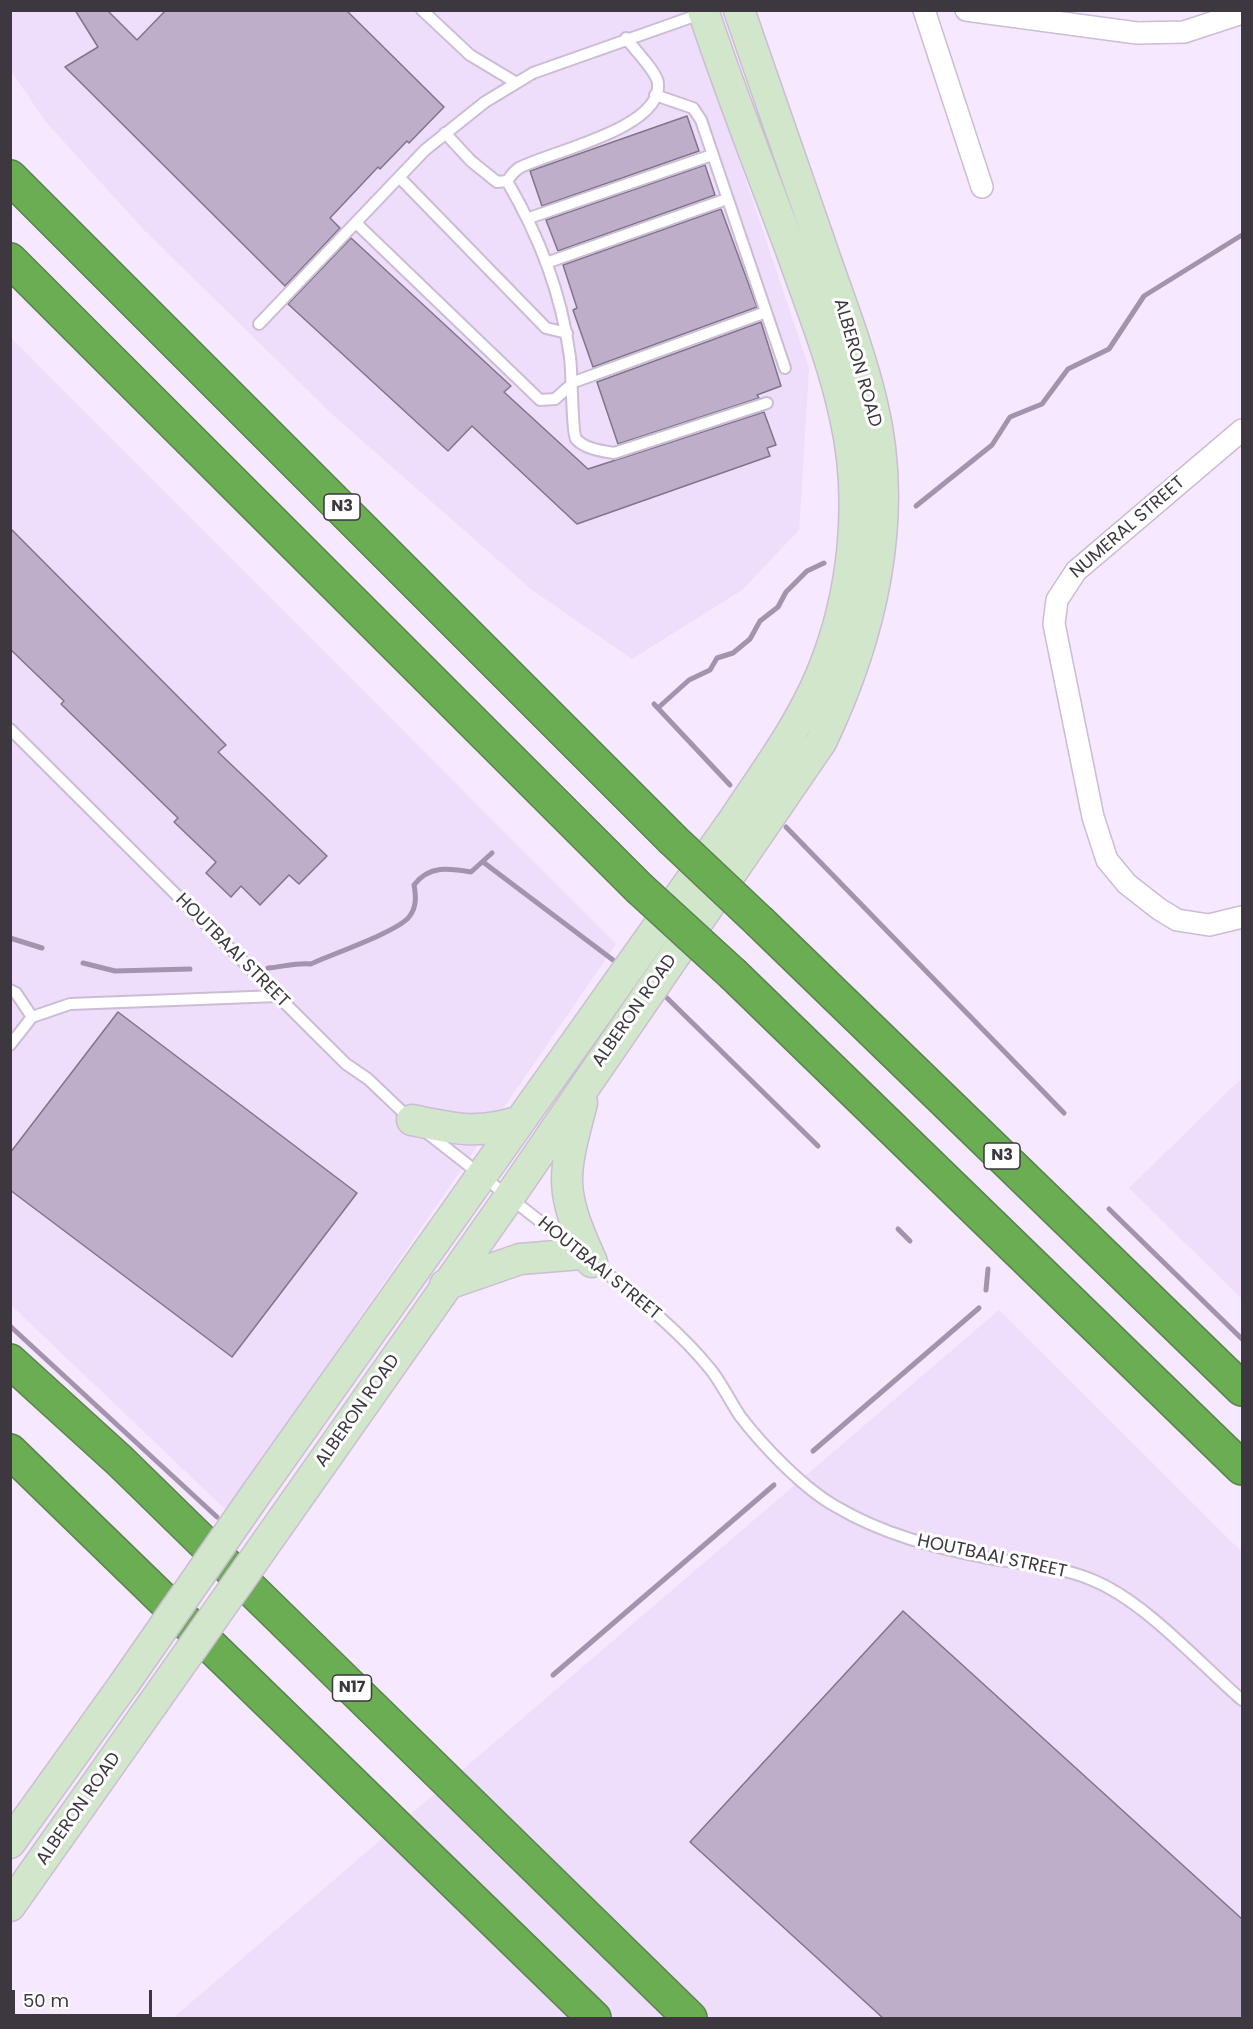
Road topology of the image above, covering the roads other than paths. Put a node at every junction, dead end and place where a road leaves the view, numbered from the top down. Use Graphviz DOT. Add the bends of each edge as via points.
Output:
graph roads {
  1 [pos="422,10"];
  2 [pos="739,10"];
  3 [pos="924,10"];
  4 [pos="966,10"];
  5 [pos="708,11"];
  6 [pos="1242,13"];
  7 [pos="626,38"];
  8 [pos="515,82"];
  9 [pos="655,95"];
  10 [pos="445,133"];
  11 [pos="712,155"];
  12 [pos="10,177"];
  13 [pos="399,177"];
  14 [pos="507,182"];
  15 [pos="982,187"];
  16 [pos="727,199"];
  17 [pos="528,218"];
  18 [pos="356,223"];
  19 [pos="10,260"];
  20 [pos="546,263"];
  21 [pos="766,312"];
  22 [pos="259,324"];
  23 [pos="567,333"];
  24 [pos="785,368"];
  25 [pos="574,382"];
  26 [pos="766,403"];
  27 [pos="1242,430"];
  28 [pos="10,729"];
  29 [pos="1242,917"];
  30 [pos="10,990"];
  31 [pos="278,996"];
  32 [pos="32,1017"];
  33 [pos="10,1045"];
  34 [pos="588,1079"];
  35 [pos="412,1120"];
  36 [pos="520,1121"];
  37 [pos="480,1174"];
  38 [pos="510,1196"];
  39 [pos="587,1258"];
  40 [pos="445,1285"];
  41 [pos="10,1361"];
  42 [pos="1242,1389"];
  43 [pos="10,1450"];
  44 [pos="1242,1468"];
  45 [pos="1242,1700"];
  46 [pos="10,1843"];
  47 [pos="10,1906"];
  48 [pos="594,2019"];
  49 [pos="690,2019"];
  1 -- 8 [label="lane" via="470,55"];
  2 -- 34 [label="main road, ALBERON ROAD" via="854,341 872,404 880,454 882,510 877,572 859,652 821,742"];
  3 -- 15 [label="street"];
  4 -- 6 [label="street" via="1162,34 1184,32"];
  5 -- 7 [label="lane"];
  5 -- 36 [label="main road, ALBERON ROAD" via="846,418 855,491 850,566 834,639 794,732"];
  7 -- 8 [label="lane"];
  7 -- 9 [label="lane" via="657,80"];
  8 -- 10 [label="lane"];
  9 -- 11 [label="lane" via="693,108"];
  9 -- 14 [label="lane" via="640,115 625,125 595,141 517,169"];
  10 -- 13 [label="lane"];
  10 -- 14 [label="lane" via="488,176 496,182"];
  11 -- 16 [label="lane"];
  11 -- 17 [label="lane"];
  12 -- 42 [label="highway, N3, bridge" via="672,839"];
  13 -- 18 [label="lane"];
  13 -- 23 [label="lane" via="546,328"];
  14 -- 17 [label="lane"];
  16 -- 20 [label="lane"];
  16 -- 21 [label="lane"];
  17 -- 20 [label="lane"];
  18 -- 22 [label="lane"];
  18 -- 25 [label="lane" via="540,400 555,399"];
  19 -- 44 [label="highway, bridge" via="639,888 734,975"];
  20 -- 23 [label="lane"];
  21 -- 24 [label="lane"];
  21 -- 25 [label="lane"];
  23 -- 25 [label="lane"];
  25 -- 26 [label="lane" via="572,428 576,438 593,449 614,453"];
  27 -- 29 [label="street, NUMERAL STREET" via="1090,558 1062,589 1054,624 1098,836 1107,860 1159,909 1178,920 1209,925"];
  28 -- 31 [label="lane, HOUTBAAI STREET"];
  30 -- 32 [label="lane"];
  31 -- 32 [label="lane" via="70,1004"];
  31 -- 35 [label="lane, HOUTBAAI STREET" via="346,1064"];
  32 -- 33 [label="lane"];
  34 -- 38 [label="main road, ALBERON ROAD"];
  34 -- 39 [label="main road" via="566,1167 565,1188"];
  35 -- 36 [label="main road" via="462,1130 483,1130"];
  35 -- 37 [label="lane, HOUTBAAI STREET"];
  36 -- 37 [label="main road, ALBERON ROAD"];
  37 -- 38 [label="lane, HOUTBAAI STREET"];
  37 -- 46 [label="main road, ALBERON ROAD, bridge"];
  38 -- 39 [label="lane, HOUTBAAI STREET"];
  38 -- 40 [label="main road, ALBERON ROAD"];
  39 -- 40 [label="main road" via="520,1259"];
  39 -- 45 [label="lane, HOUTBAAI STREET" via="650,1308 681,1339 711,1370 741,1416 780,1461 832,1504 911,1541 1062,1569 1093,1580 1137,1606"];
  40 -- 47 [label="main road, ALBERON ROAD, bridge"];
  41 -- 49 [label="highway, N17" via="120,1461"];
  43 -- 48 [label="highway"];
}
